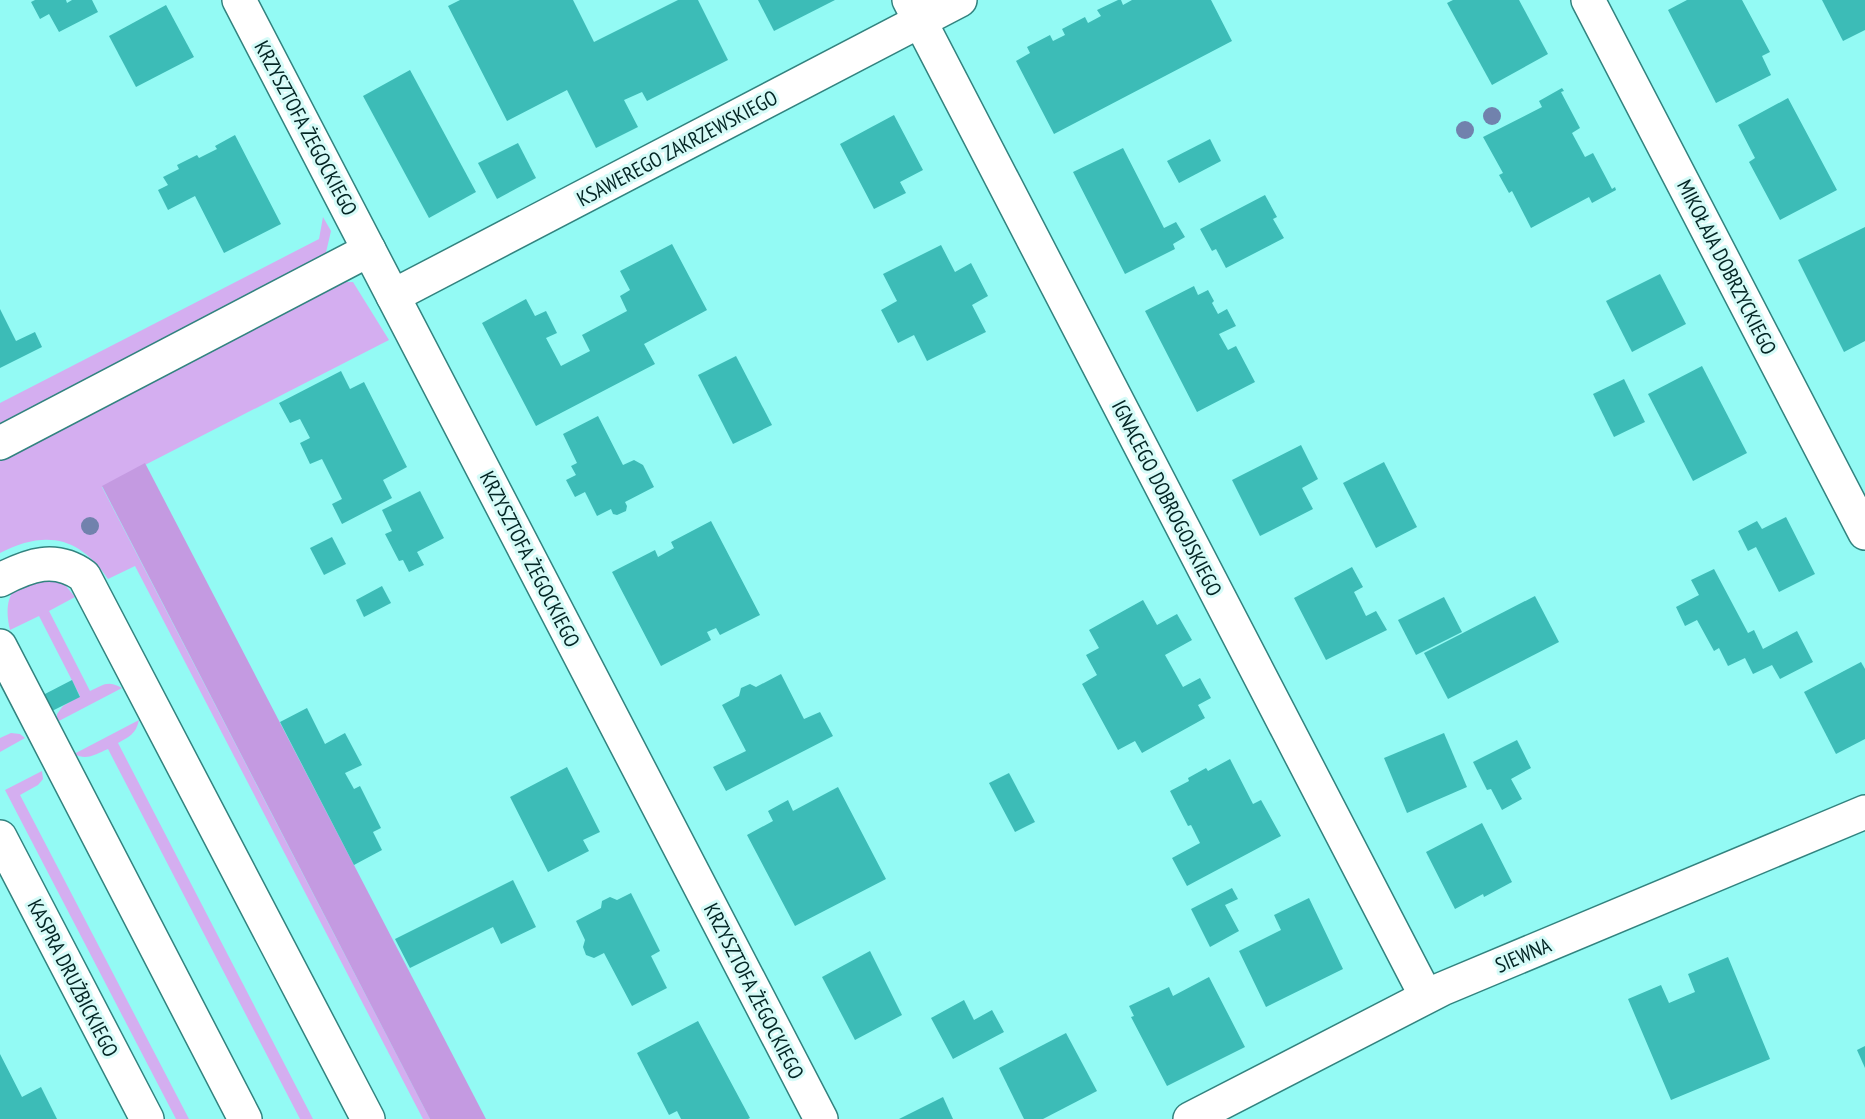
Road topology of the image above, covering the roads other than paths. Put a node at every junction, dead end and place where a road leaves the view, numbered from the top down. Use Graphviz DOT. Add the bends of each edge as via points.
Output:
graph roads {
  1 [pos="239,0"];
  2 [pos="960,0"];
  3 [pos="1588,0"];
  4 [pos="914,10"];
  5 [pos="369,250"];
  6 [pos="393,296"];
  7 [pos="0,443"];
  8 [pos="1865,533"];
  9 [pos="0,580"];
  10 [pos="0,646"];
  11 [pos="1865,812"];
  12 [pos="0,837"];
  13 [pos="1426,996"];
  14 [pos="147,1119"];
  15 [pos="245,1119"];
  16 [pos="368,1119"];
  17 [pos="821,1119"];
  18 [pos="1190,1119"];
  1 -- 5 [label="street, KRZYSZTOFA ŻEGOCKIEGO"];
  2 -- 4 [label="street, KSAWEREGO ZAKRZEWSKIEGO"];
  3 -- 8 [label="street, MIKOŁAJA DOBRZYCKIEGO"];
  4 -- 6 [label="street, KSAWEREGO ZAKRZEWSKIEGO"];
  4 -- 13 [label="street, IGNACEGO DOBROGOJSKIEGO"];
  5 -- 6 [label="street, KRZYSZTOFA ŻEGOCKIEGO"];
  5 -- 7 [label="street"];
  6 -- 17 [label="street, KRZYSZTOFA ŻEGOCKIEGO"];
  9 -- 16 [label="street" via="21,569 50,564 84,576"];
  10 -- 15 [label="street"];
  11 -- 13 [label="street, SIEWNA"];
  12 -- 14 [label="street, KASPRA DRUŻBICKIEGO"];
  13 -- 18 [label="street, SIEWNA"];
}
